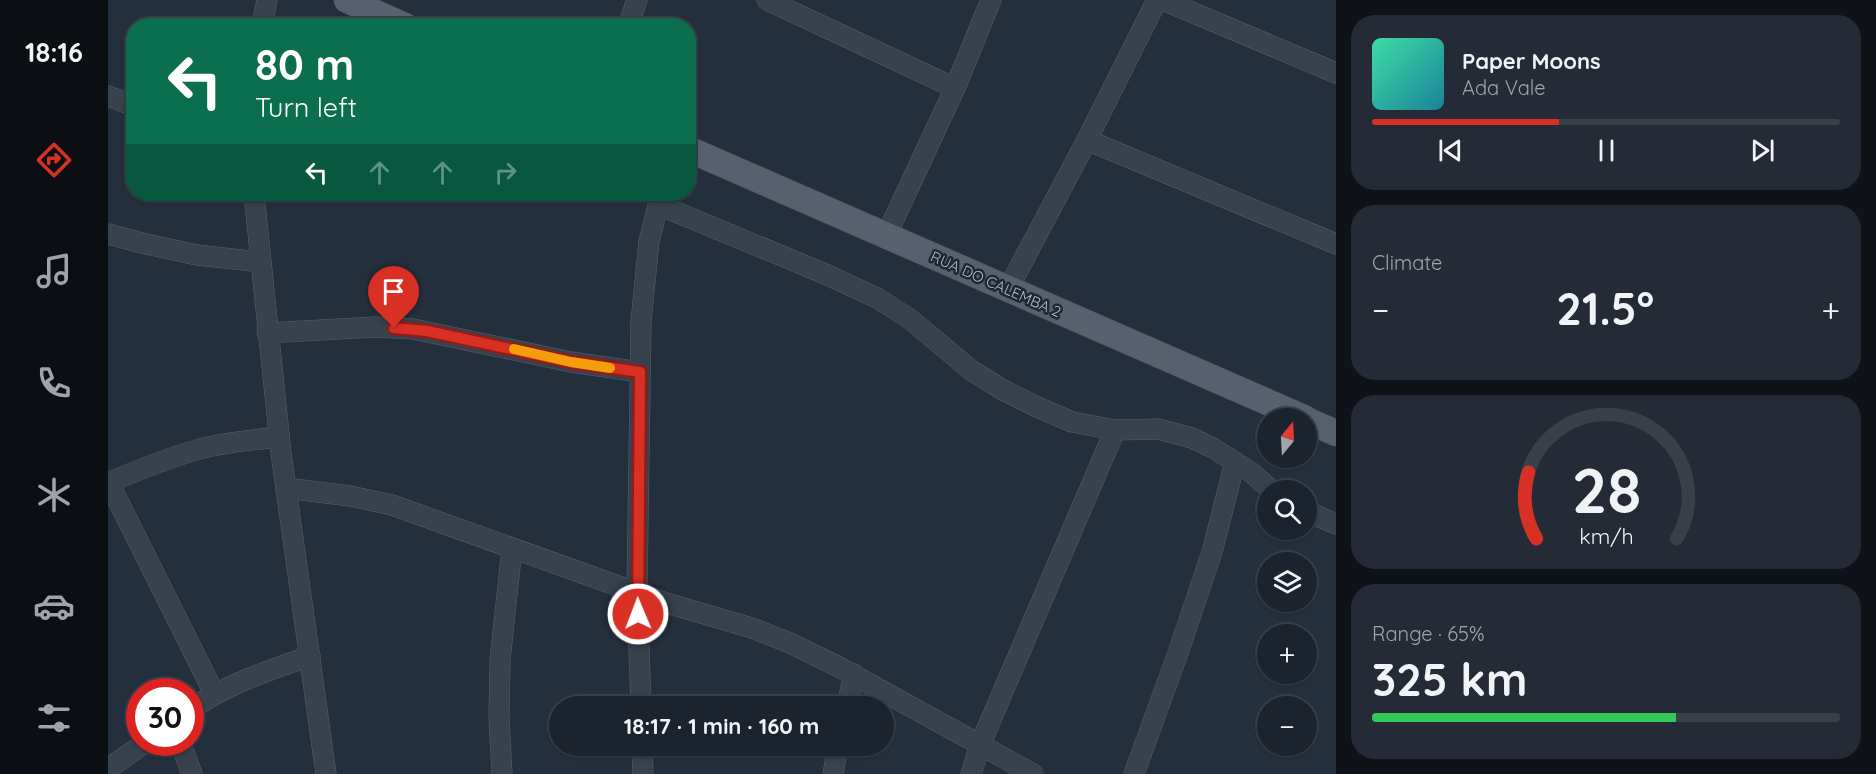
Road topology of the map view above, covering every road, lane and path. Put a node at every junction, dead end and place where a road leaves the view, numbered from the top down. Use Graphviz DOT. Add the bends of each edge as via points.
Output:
graph roads {
  1 [pos="267,0"];
  2 [pos="347,0"];
  3 [pos="637,0"];
  4 [pos="767,0"];
  5 [pos="991,0"];
  6 [pos="1157,0"];
  7 [pos="1163,0"];
  8 [pos="794,6"];
  9 [pos="264,18"];
  10 [pos="387,18"];
  11 [pos="631,18"];
  12 [pos="1336,73"];
  13 [pos="955,88"];
  14 [pos="108,96"];
  15 [pos="126,103"];
  16 [pos="1087,140"];
  17 [pos="696,153"];
  18 [pos="255,201"];
  19 [pos="659,201"];
  20 [pos="664,201"];
  21 [pos="108,234"];
  22 [pos="886,236"];
  23 [pos="1336,244"];
  24 [pos="260,262"];
  25 [pos="1008,289"];
  26 [pos="267,333"];
  27 [pos="640,372"];
  28 [pos="1280,408"];
  29 [pos="1317,424"];
  30 [pos="1115,430"];
  31 [pos="1336,432"];
  32 [pos="279,437"];
  33 [pos="1235,462"];
  34 [pos="1260,480"];
  35 [pos="108,483"];
  36 [pos="286,488"];
  37 [pos="1317,516"];
  38 [pos="1336,524"];
  39 [pos="512,548"];
  40 [pos="637,591"];
  41 [pos="310,656"];
  42 [pos="854,674"];
  43 [pos="214,693"];
  44 [pos="641,696"];
  45 [pos="849,696"];
  46 [pos="204,700"];
  47 [pos="980,745"];
  48 [pos="126,756"];
  49 [pos="185,756"];
  50 [pos="642,756"];
  51 [pos="836,756"];
  52 [pos="108,769"];
  53 [pos="192,774"];
  54 [pos="326,774"];
  55 [pos="502,774"];
  56 [pos="643,774"];
  57 [pos="833,774"];
  58 [pos="971,774"];
  59 [pos="1034,774"];
  60 [pos="1134,774"];
  1 -- 9 [label="street"];
  2 -- 10 [label="main road"];
  3 -- 11 [label="street"];
  4 -- 8 [label="street"];
  5 -- 13 [label="street"];
  6 -- 16 [label="street"];
  7 -- 12 [label="street"];
  8 -- 13 [label="street"];
  13 -- 22 [label="street"];
  14 -- 15 [label="street"];
  16 -- 23 [label="street"];
  16 -- 25 [label="street"];
  17 -- 22 [label="main road, RUA DO CALEMBA 2"];
  18 -- 24 [label="street"];
  19 -- 27 [label="street" via="649,241"];
  20 -- 30 [label="street" via="877,298 1003,390 1072,422"];
  21 -- 24 [label="street" via="197,255"];
  22 -- 25 [label="main road, RUA DO CALEMBA 2"];
  24 -- 26 [label="street"];
  25 -- 28 [label="main road, RUA DO CALEMBA 2"];
  26 -- 27 [label="street" via="375,327 414,329 571,362"];
  26 -- 32 [label="street"];
  27 -- 40 [label="street"];
  29 -- 31 [label="main road, RUA DO CALEMBA 2"];
  30 -- 33 [label="street" via="1158,429 1192,438"];
  30 -- 47 [label="street"];
  32 -- 35 [label="street" via="201,449"];
  32 -- 36 [label="street"];
  33 -- 34 [label="street"];
  33 -- 60 [label="street" via="1212,552"];
  35 -- 43 [label="street"];
  36 -- 39 [label="street" via="392,505"];
  36 -- 41 [label="street"];
  37 -- 38 [label="street"];
  39 -- 40 [label="street"];
  39 -- 55 [label="street" via="500,660"];
  40 -- 42 [label="street" via="686,610 752,627"];
  40 -- 44 [label="street"];
  41 -- 43 [label="street"];
  41 -- 54 [label="street"];
  42 -- 45 [label="street"];
  42 -- 47 [label="street"];
  43 -- 46 [label="street"];
  47 -- 58 [label="street"];
  47 -- 59 [label="street"];
  48 -- 52 [label="street"];
  49 -- 53 [label="street"];
  50 -- 56 [label="street"];
  51 -- 57 [label="street"];
}
